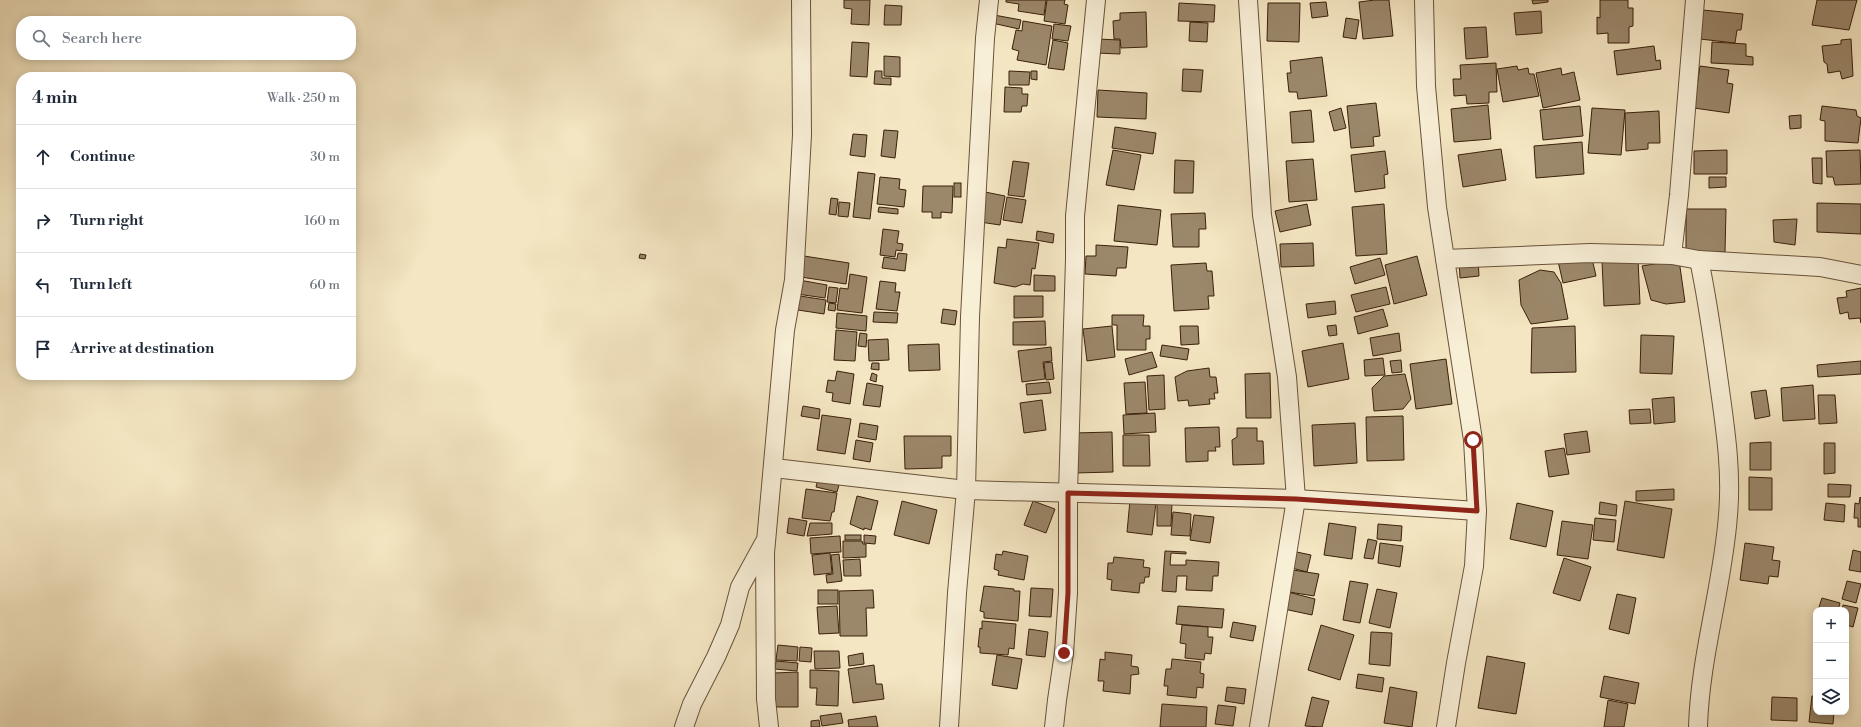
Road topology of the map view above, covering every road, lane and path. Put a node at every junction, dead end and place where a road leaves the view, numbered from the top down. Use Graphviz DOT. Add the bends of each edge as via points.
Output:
graph roads {
  1 [pos="801,0"];
  2 [pos="989,0"];
  3 [pos="1096,0"];
  4 [pos="1248,0"];
  5 [pos="1424,0"];
  6 [pos="1695,0"];
  7 [pos="1672,255"];
  8 [pos="1445,259"];
  9 [pos="1699,260"];
  10 [pos="1861,275"];
  11 [pos="774,468"];
  12 [pos="966,490"];
  13 [pos="1068,493"];
  14 [pos="1296,499"];
  15 [pos="1477,511"];
  16 [pos="766,539"];
  17 [pos="684,727"];
  18 [pos="769,727"];
  19 [pos="949,727"];
  20 [pos="1054,727"];
  21 [pos="1260,727"];
  22 [pos="1446,727"];
  23 [pos="1698,727"];
  1 -- 11 [label="street" via="802,135 794,280 785,330"];
  2 -- 12 [label="street" via="984,46 970,317"];
  3 -- 13 [label="street" via="1074,216"];
  4 -- 14 [label="street" via="1262,215 1287,377"];
  5 -- 8 [label="street" via="1426,86 1437,207"];
  6 -- 7 [label="street"];
  7 -- 8 [label="street" via="1590,253"];
  7 -- 9 [label="street"];
  8 -- 15 [label="street" via="1473,440"];
  9 -- 10 [label="street" via="1820,267"];
  9 -- 23 [label="street" via="1729,453 1724,556 1699,702"];
  11 -- 12 [label="street"];
  11 -- 16 [label="street"];
  12 -- 13 [label="street"];
  12 -- 19 [label="street"];
  13 -- 14 [label="street"];
  13 -- 20 [label="street" via="1068,593 1064,653"];
  14 -- 15 [label="street"];
  14 -- 21 [label="street"];
  15 -- 22 [label="street" via="1474,566"];
  16 -- 17 [label="street" via="740,587 730,625 692,704"];
  16 -- 18 [label="street" via="766,699"];
}
